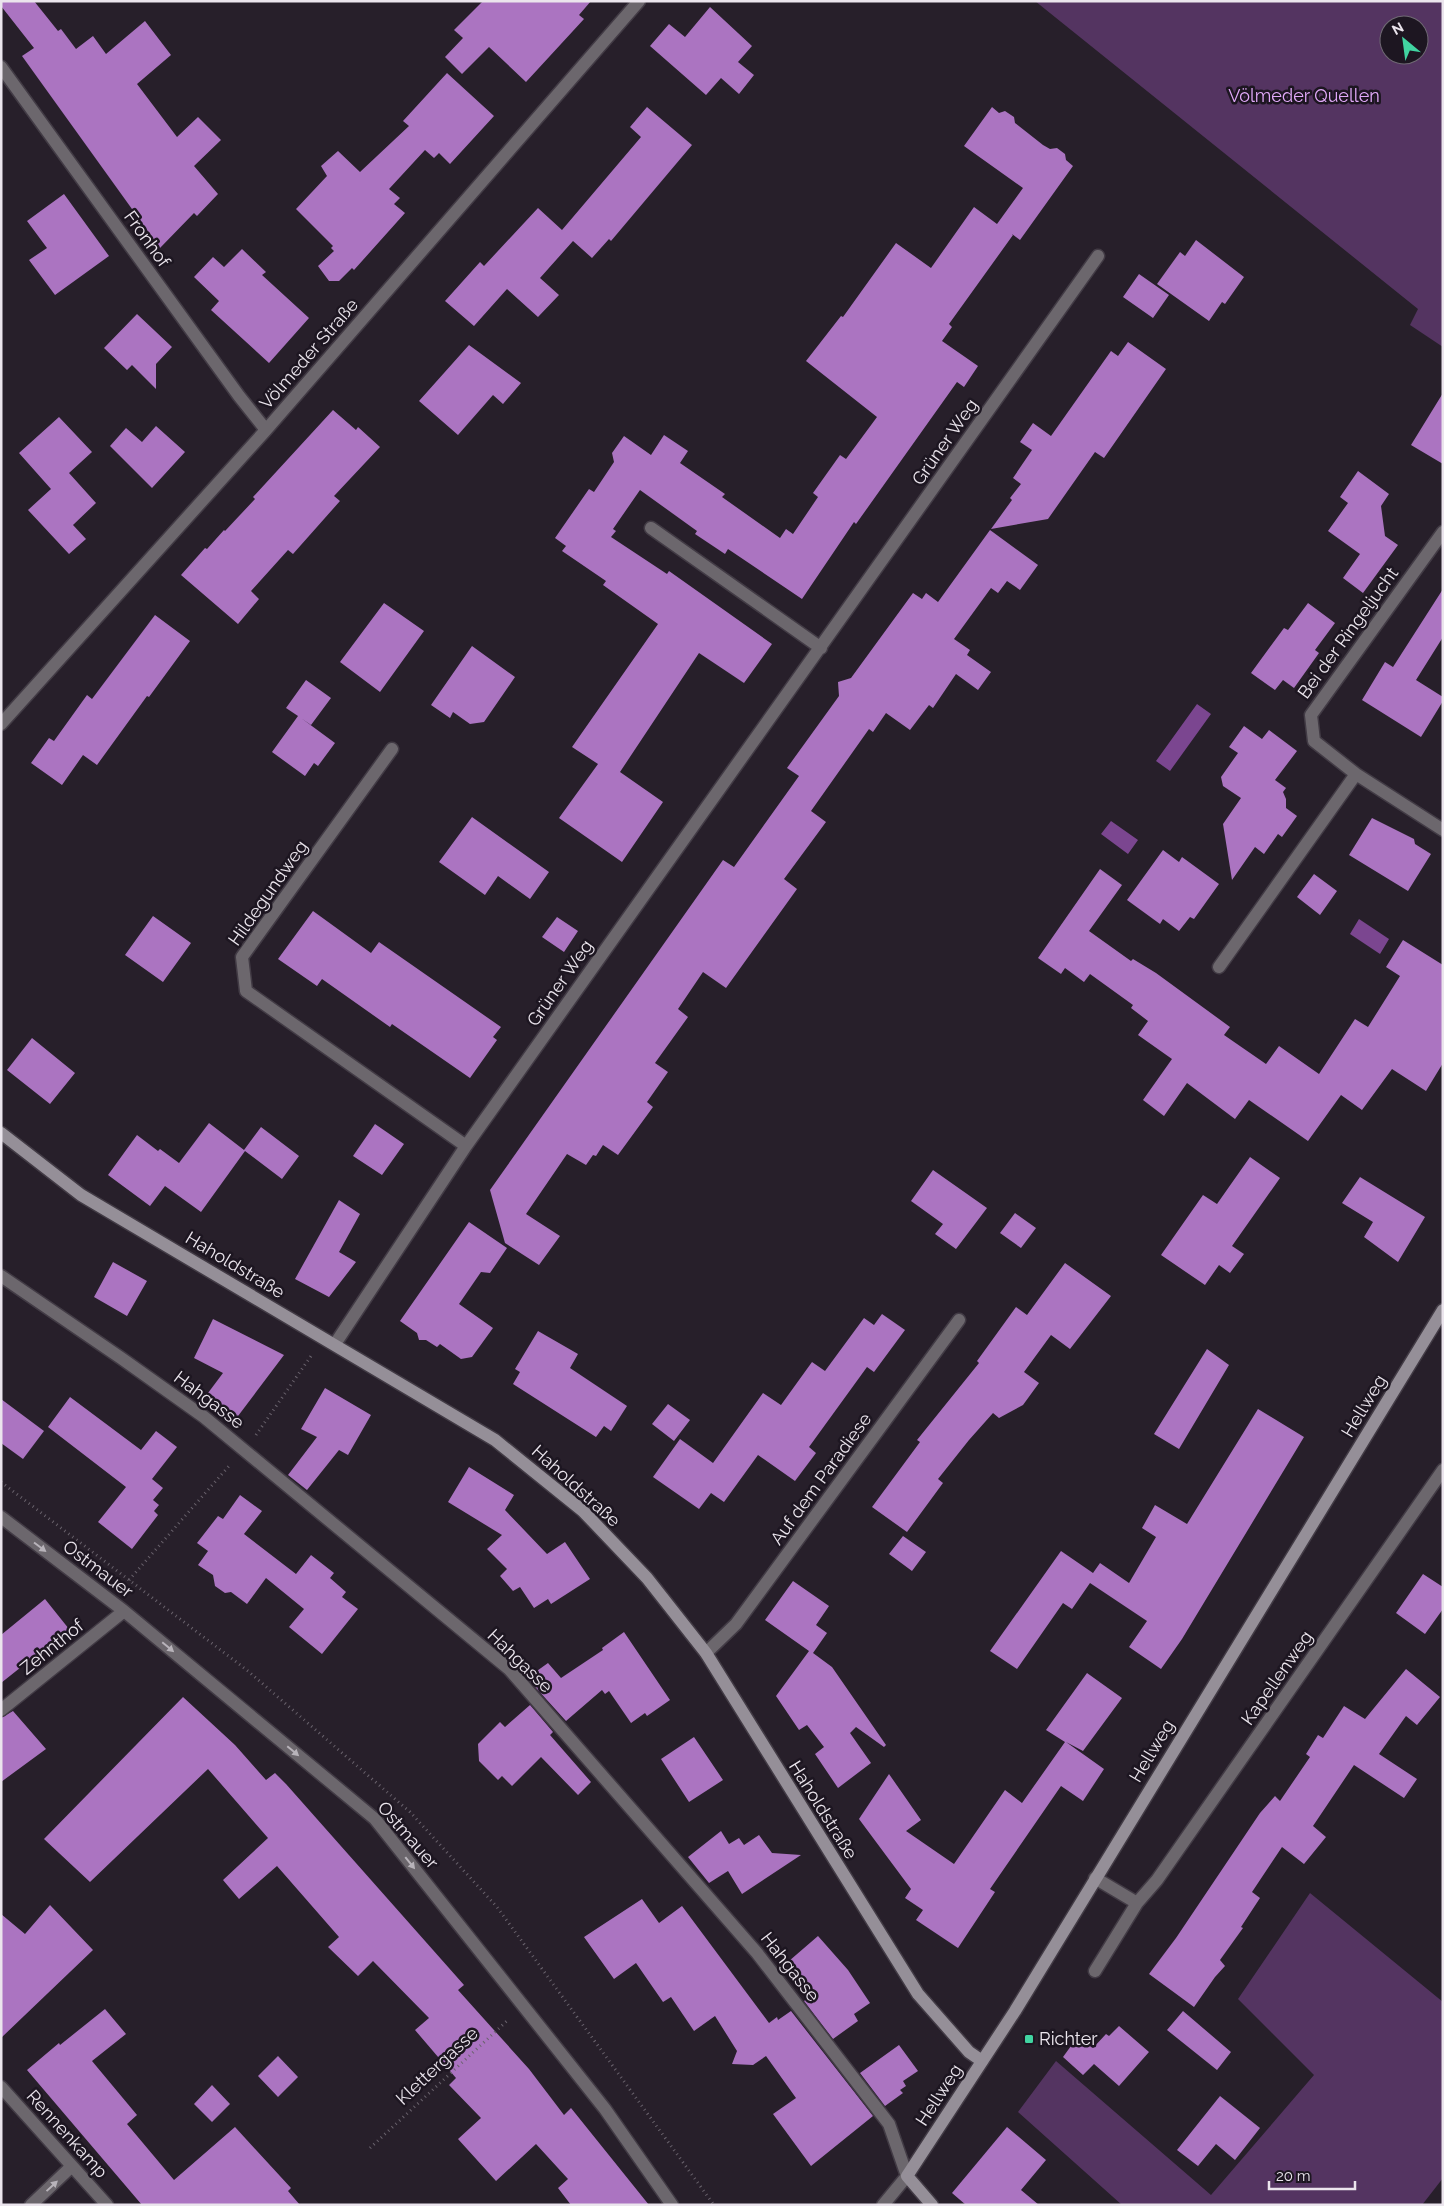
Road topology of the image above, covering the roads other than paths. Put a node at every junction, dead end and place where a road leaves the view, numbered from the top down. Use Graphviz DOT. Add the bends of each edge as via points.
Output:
graph roads {
  1 [pos="639,1"];
  2 [pos="1,67"];
  3 [pos="1098,256"];
  4 [pos="266,430"];
  5 [pos="651,528"];
  6 [pos="1443,532"];
  7 [pos="821,648"];
  8 [pos="1,724"];
  9 [pos="392,749"];
  10 [pos="1356,774"];
  11 [pos="1443,830"];
  12 [pos="1219,966"];
  13 [pos="1,1133"];
  14 [pos="466,1146"];
  15 [pos="1,1276"];
  16 [pos="1443,1310"];
  17 [pos="959,1320"];
  18 [pos="334,1344"];
  19 [pos="1443,1470"];
  20 [pos="1,1517"];
  21 [pos="124,1611"];
  22 [pos="706,1653"];
  23 [pos="1,1710"];
  24 [pos="1095,1878"];
  25 [pos="1137,1904"];
  26 [pos="1096,1971"];
  27 [pos="982,2061"];
  28 [pos="1,2087"];
  29 [pos="72,2166"];
  30 [pos="907,2176"];
  31 [pos="32,2205"];
  32 [pos="107,2205"];
  33 [pos="672,2205"];
  34 [pos="883,2205"];
  35 [pos="932,2205"];
  1 -- 4 [label="street, Völmeder Straße"];
  2 -- 4 [label="street, Fronhof"];
  3 -- 7 [label="street, Grüner Weg"];
  4 -- 8 [label="street, Völmeder Straße"];
  5 -- 7 [label="street"];
  6 -- 10 [label="street, Bei der Ringeljucht" via="1311,715 1314,742"];
  7 -- 14 [label="street, Grüner Weg"];
  9 -- 14 [label="street, Hildegundweg" via="242,958 246,990"];
  10 -- 11 [label="street, Bei der Ringeljucht"];
  10 -- 12 [label="street"];
  13 -- 18 [label="street, Haholdstraße" via="81,1194"];
  14 -- 18 [label="street, Grüner Weg"];
  15 -- 30 [label="street, Hahgasse" via="217,1428 509,1669 758,1952 889,2124"];
  16 -- 24 [label="street, Hellweg"];
  17 -- 22 [label="street, Auf dem Paradiese" via="736,1624"];
  18 -- 22 [label="street, Haholdstraße" via="495,1440 583,1511 647,1578"];
  19 -- 25 [label="street, Kapellenweg" via="1163,1872"];
  20 -- 21 [label="street, Ostmauer, one-way"];
  21 -- 23 [label="street, Zehnthof"];
  21 -- 33 [label="street, Ostmauer, one-way" via="375,1819 605,2109"];
  22 -- 27 [label="street, Haholdstraße" via="918,1994 969,2052"];
  24 -- 25 [label="street"];
  24 -- 27 [label="street, Hellweg"];
  25 -- 26 [label="street, Kapellenweg"];
  27 -- 30 [label="street, Hellweg"];
  28 -- 29 [label="street, Rennenkamp"];
  31 -- 29 [label="street, one-way"];
  29 -- 32 [label="street, Rennenkamp"];
  30 -- 34 [label="street, Hellweg"];
  30 -- 35 [label="street"];
}
